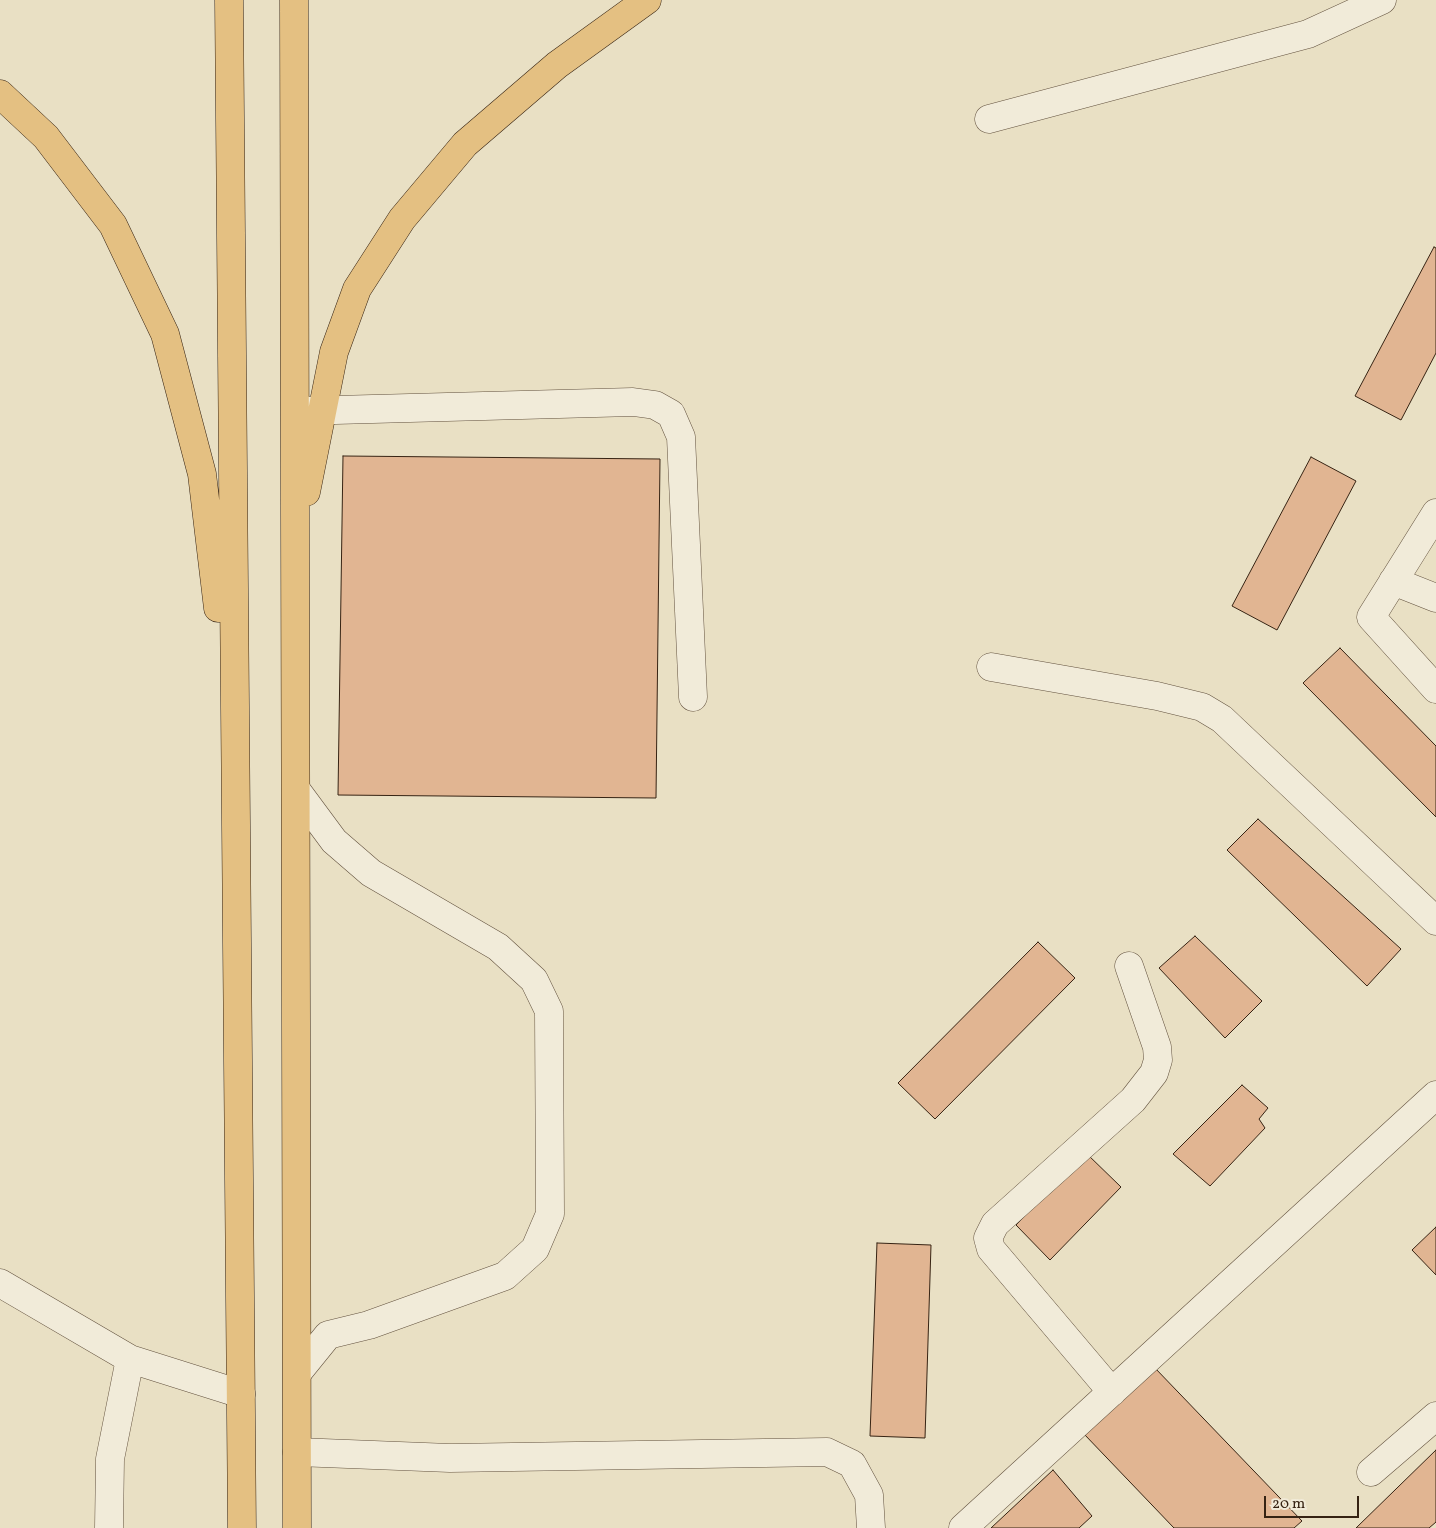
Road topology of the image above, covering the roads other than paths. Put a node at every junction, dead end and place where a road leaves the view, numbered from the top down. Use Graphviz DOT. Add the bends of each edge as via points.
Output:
graph roads {
  1 [pos="228,0"];
  2 [pos="294,0"];
  3 [pos="647,0"];
  4 [pos="1382,0"];
  5 [pos="0,94"];
  6 [pos="989,119"];
  7 [pos="321,410"];
  8 [pos="294,412"];
  9 [pos="1436,513"];
  10 [pos="294,563"];
  11 [pos="1393,580"];
  12 [pos="1436,598"];
  13 [pos="991,667"];
  14 [pos="1436,689"];
  15 [pos="693,697"];
  16 [pos="234,749"];
  17 [pos="297,791"];
  18 [pos="1436,920"];
  19 [pos="1128,966"];
  20 [pos="1436,1095"];
  21 [pos="0,1283"];
  22 [pos="130,1359"];
  23 [pos="298,1372"];
  24 [pos="1112,1392"];
  25 [pos="240,1394"];
  26 [pos="1436,1416"];
  27 [pos="297,1452"];
  28 [pos="1371,1472"];
  29 [pos="109,1528"];
  30 [pos="242,1528"];
  31 [pos="297,1528"];
  32 [pos="870,1528"];
  33 [pos="963,1528"];
  1 -- 16 [label="highway"];
  2 -- 8 [label="highway"];
  3 -- 7 [label="highway" via="557,65 465,144 402,220 357,289 334,352"];
  4 -- 6 [label="street" via="1308,34"];
  5 -- 16 [label="highway" via="46,137 113,225 165,334 202,474"];
  7 -- 8 [label="street"];
  7 -- 10 [label="highway"];
  7 -- 15 [label="street" via="632,402 655,405 671,414 681,437"];
  8 -- 10 [label="highway"];
  9 -- 11 [label="street"];
  10 -- 17 [label="highway"];
  11 -- 12 [label="street"];
  11 -- 14 [label="street" via="1371,617"];
  13 -- 18 [label="street" via="1202,707 1222,719"];
  16 -- 25 [label="highway"];
  17 -- 23 [label="highway"];
  17 -- 23 [label="street" via="334,841 371,873 498,948 534,980 549,1011 550,1214 535,1249 505,1276 369,1325 328,1335"];
  19 -- 24 [label="street" via="1157,1048 1154,1073 1133,1100 995,1224 988,1238 991,1250"];
  20 -- 24 [label="street"];
  21 -- 22 [label="street"];
  22 -- 25 [label="street"];
  22 -- 29 [label="street" via="110,1459"];
  23 -- 27 [label="highway"];
  24 -- 33 [label="street"];
  25 -- 30 [label="highway"];
  26 -- 28 [label="street"];
  27 -- 31 [label="highway"];
  27 -- 32 [label="street" via="450,1458 827,1452 852,1464 869,1495"];
}
